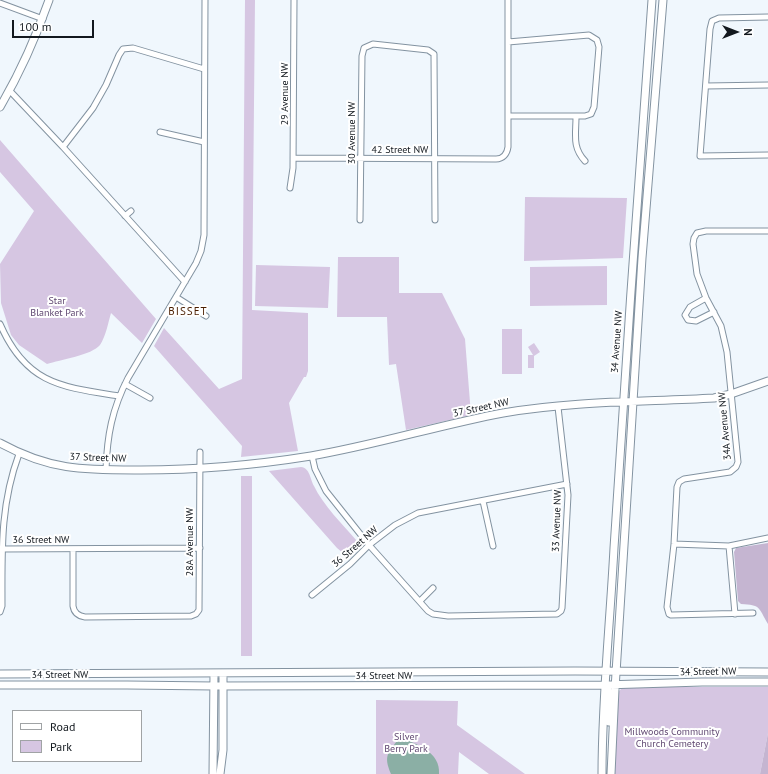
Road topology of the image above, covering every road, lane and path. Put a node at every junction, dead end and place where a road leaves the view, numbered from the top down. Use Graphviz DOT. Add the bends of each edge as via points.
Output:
graph roads {
  1 [pos="49,0"];
  2 [pos="204,0"];
  3 [pos="294,0"];
  4 [pos="508,0"];
  5 [pos="652,0"];
  6 [pos="663,0"];
  7 [pos="0,3"];
  8 [pos="768,17"];
  9 [pos="43,19"];
  10 [pos="508,42"];
  11 [pos="204,69"];
  12 [pos="768,85"];
  13 [pos="706,86"];
  14 [pos="10,91"];
  15 [pos="0,107"];
  16 [pos="508,116"];
  17 [pos="576,117"];
  18 [pos="160,132"];
  19 [pos="204,142"];
  20 [pos="63,147"];
  21 [pos="768,155"];
  22 [pos="293,158"];
  23 [pos="361,159"];
  24 [pos="434,159"];
  25 [pos="585,161"];
  26 [pos="290,188"];
  27 [pos="131,211"];
  28 [pos="125,216"];
  29 [pos="360,220"];
  30 [pos="435,220"];
  31 [pos="768,230"];
  32 [pos="185,282"];
  33 [pos="176,297"];
  34 [pos="706,298"];
  35 [pos="714,312"];
  36 [pos="206,316"];
  37 [pos="0,324"];
  38 [pos="768,381"];
  39 [pos="125,384"];
  40 [pos="731,394"];
  41 [pos="119,396"];
  42 [pos="150,398"];
  43 [pos="633,402"];
  44 [pos="623,403"];
  45 [pos="558,407"];
  46 [pos="0,443"];
  47 [pos="200,452"];
  48 [pos="19,454"];
  49 [pos="312,456"];
  50 [pos="199,468"];
  51 [pos="106,470"];
  52 [pos="567,484"];
  53 [pos="483,501"];
  54 [pos="768,538"];
  55 [pos="674,544"];
  56 [pos="369,545"];
  57 [pos="493,546"];
  58 [pos="729,546"];
  59 [pos="200,548"];
  60 [pos="2,549"];
  61 [pos="73,549"];
  62 [pos="433,588"];
  63 [pos="312,595"];
  64 [pos="420,602"];
  65 [pos="0,612"];
  66 [pos="753,613"];
  67 [pos="735,614"];
  68 [pos="605,672"];
  69 [pos="616,672"];
  70 [pos="768,672"];
  71 [pos="214,673"];
  72 [pos="223,673"];
  73 [pos="0,674"];
  74 [pos="768,682"];
  75 [pos="0,685"];
  76 [pos="609,685"];
  77 [pos="214,686"];
  78 [pos="223,686"];
  79 [pos="213,774"];
  80 [pos="220,774"];
  81 [pos="602,774"];
  82 [pos="611,774"];
  1 -- 9 [label="main road"];
  2 -- 11 [label="street"];
  3 -- 22 [label="street, 29 Avenue NW"];
  4 -- 10 [label="street"];
  5 -- 44 [label="main road, 34 Avenue NW"];
  6 -- 43 [label="main road, 34 Avenue NW"];
  7 -- 9 [label="street"];
  8 -- 13 [label="street" via="719,18 712,21"];
  9 -- 14 [label="main road"];
  10 -- 16 [label="street"];
  10 -- 17 [label="street" via="585,35 596,38 599,47 594,107 591,114"];
  11 -- 19 [label="street"];
  11 -- 20 [label="street" via="132,48 123,49 93,108"];
  12 -- 13 [label="street"];
  13 -- 21 [label="street" via="700,156"];
  14 -- 15 [label="main road"];
  14 -- 20 [label="street"];
  16 -- 17 [label="street"];
  16 -- 24 [label="street, 42 Street NW" via="508,150 501,158"];
  17 -- 25 [label="street" via="576,146"];
  18 -- 19 [label="street"];
  19 -- 32 [label="street" via="203,241 199,256"];
  20 -- 28 [label="street"];
  22 -- 23 [label="street, 42 Street NW"];
  22 -- 26 [label="street, 29 Avenue NW"];
  23 -- 24 [label="street, 42 Street NW"];
  23 -- 24 [label="street, 30 Avenue NW" via="362,52 366,47 377,44 428,50 435,57"];
  23 -- 29 [label="street, 30 Avenue NW"];
  24 -- 30 [label="street"];
  27 -- 28 [label="street"];
  28 -- 32 [label="street"];
  31 -- 34 [label="street, 34A Avenue NW" via="697,233 693,244 697,274"];
  32 -- 33 [label="street"];
  33 -- 36 [label="street"];
  33 -- 39 [label="street"];
  34 -- 35 [label="street, 34A Avenue NW"];
  34 -- 35 [label="street" via="690,307 685,315 688,320 696,321"];
  35 -- 40 [label="street, 34A Avenue NW" via="721,326 727,352"];
  37 -- 41 [label="street" via="18,355 34,371 47,379 76,389"];
  38 -- 40 [label="main road, 37 Street NW"];
  39 -- 41 [label="street"];
  39 -- 42 [label="street"];
  40 -- 43 [label="main road, 37 Street NW" via="714,398"];
  40 -- 55 [label="street, 34A Avenue NW" via="738,462 730,472 679,482"];
  41 -- 51 [label="street" via="108,434"];
  43 -- 44 [label="main road, 37 Street NW"];
  43 -- 69 [label="main road, 34 Avenue NW"];
  44 -- 45 [label="main road, 37 Street NW"];
  44 -- 68 [label="main road, 34 Avenue NW"];
  45 -- 49 [label="main road, 37 Street NW" via="485,417"];
  45 -- 52 [label="street, 33 Avenue NW"];
  46 -- 48 [label="main road, 37 Street NW"];
  47 -- 50 [label="street"];
  48 -- 51 [label="main road, 37 Street NW" via="66,468"];
  48 -- 60 [label="street" via="5,502"];
  49 -- 50 [label="main road, 37 Street NW" via="249,465"];
  49 -- 56 [label="street" via="315,469 326,491"];
  50 -- 51 [label="main road, 37 Street NW"];
  50 -- 59 [label="street, 28A Avenue NW"];
  52 -- 53 [label="street, 36 Street NW"];
  52 -- 64 [label="street, 33 Avenue NW" via="568,508 561,611 557,614 439,616 430,612"];
  53 -- 56 [label="street, 36 Street NW" via="418,513 395,525"];
  53 -- 57 [label="street"];
  54 -- 58 [label="street"];
  55 -- 58 [label="street"];
  55 -- 67 [label="street, 34A Avenue NW" via="667,607 669,614"];
  56 -- 63 [label="street, 36 Street NW"];
  56 -- 64 [label="street"];
  58 -- 67 [label="street"];
  59 -- 61 [label="street, 36 Street NW"];
  59 -- 61 [label="street, 28A Avenue NW" via="200,610 196,614 85,617 76,614 73,606"];
  60 -- 61 [label="street, 36 Street NW"];
  60 -- 65 [label="street"];
  62 -- 64 [label="street"];
  66 -- 67 [label="street"];
  68 -- 69 [label="main road, 34 Street NW"];
  68 -- 72 [label="main road, 34 Street NW"];
  68 -- 76 [label="main road, 34 Avenue NW"];
  69 -- 70 [label="main road, 34 Street NW"];
  69 -- 76 [label="main road, 34 Avenue NW"];
  71 -- 72 [label="main road, 34 Street NW"];
  71 -- 73 [label="main road, 34 Street NW"];
  71 -- 77 [label="main road"];
  72 -- 78 [label="main road"];
  74 -- 76 [label="main road, 34 Street NW"];
  75 -- 77 [label="main road, 34 Street NW"];
  76 -- 78 [label="main road, 34 Street NW"];
  76 -- 81 [label="main road"];
  76 -- 82 [label="main road"];
  77 -- 78 [label="main road, 34 Street NW"];
  77 -- 79 [label="main road"];
  78 -- 80 [label="main road" via="223,750"];
}
